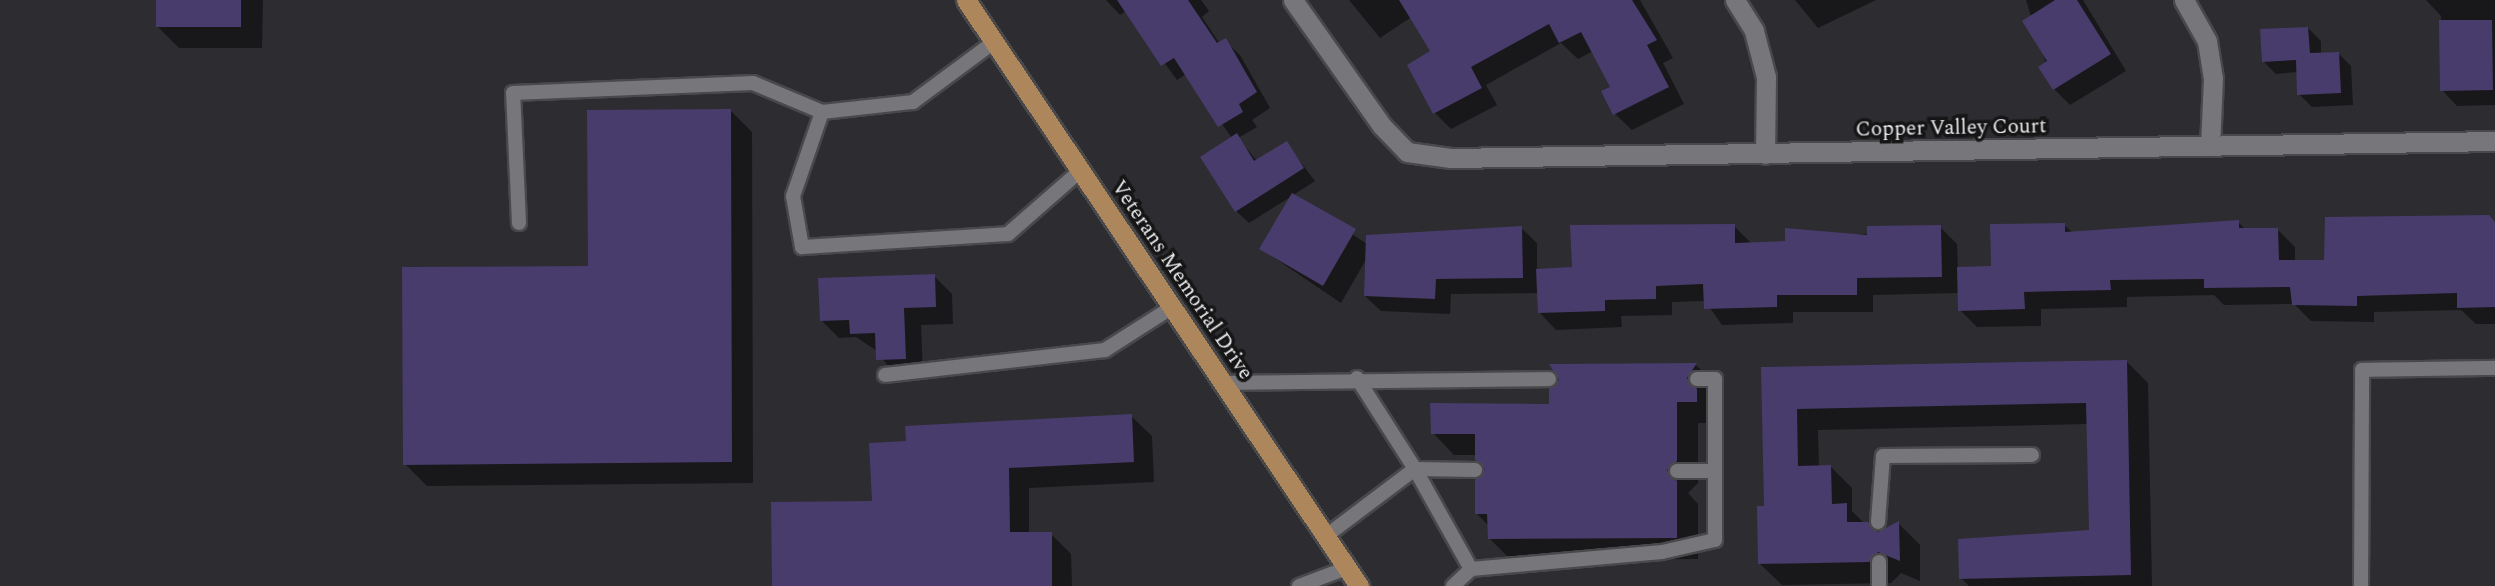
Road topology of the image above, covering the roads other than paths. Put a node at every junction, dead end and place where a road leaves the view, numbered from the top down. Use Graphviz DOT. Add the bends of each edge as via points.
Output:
graph roads {
  1 [pos="966,0"];
  2 [pos="1293,0"];
  3 [pos="1735,0"];
  4 [pos="2184,0"];
  5 [pos="995,41"];
  6 [pos="822,112"];
  7 [pos="2495,141"];
  8 [pos="2210,146"];
  9 [pos="1766,154"];
  10 [pos="1081,170"];
  11 [pos="519,223"];
  12 [pos="1174,306"];
  13 [pos="2495,368"];
  14 [pos="885,375"];
  15 [pos="1357,378"];
  16 [pos="1549,379"];
  17 [pos="1697,379"];
  18 [pos="1225,383"];
  19 [pos="2032,455"];
  20 [pos="1415,469"];
  21 [pos="1475,470"];
  22 [pos="1677,471"];
  23 [pos="1715,471"];
  24 [pos="1878,522"];
  25 [pos="1326,536"];
  26 [pos="1879,562"];
  27 [pos="1347,568"];
  28 [pos="1471,569"];
  29 [pos="1299,586"];
  30 [pos="1359,586"];
  31 [pos="1453,586"];
  32 [pos="1879,586"];
  33 [pos="2361,586"];
  1 -- 5 [label="main road, Veterans Memorial Drive"];
  2 -- 9 [label="street, Copper Valley Court" via="1382,126 1408,152 1451,158"];
  3 -- 9 [label="street" via="1754,31 1766,78"];
  4 -- 8 [label="street" via="2207,41"];
  5 -- 6 [label="lane" via="913,102"];
  5 -- 10 [label="main road, Veterans Memorial Drive"];
  6 -- 10 [label="lane" via="793,196 802,247 1008,234"];
  6 -- 11 [label="lane" via="752,83 513,93"];
  7 -- 8 [label="street, Copper Valley Court"];
  8 -- 9 [label="street, Copper Valley Court"];
  10 -- 12 [label="main road, Veterans Memorial Drive"];
  12 -- 14 [label="lane" via="1105,350"];
  12 -- 18 [label="main road, Veterans Memorial Drive"];
  13 -- 33 [label="lane" via="2362,370"];
  15 -- 16 [label="lane"];
  15 -- 18 [label="lane"];
  15 -- 20 [label="lane"];
  17 -- 23 [label="lane" via="1716,379"];
  18 -- 25 [label="main road, Veterans Memorial Drive"];
  19 -- 24 [label="lane" via="1883,456"];
  20 -- 21 [label="lane"];
  20 -- 25 [label="lane"];
  20 -- 28 [label="lane"];
  22 -- 23 [label="lane"];
  23 -- 28 [label="lane" via="1715,540 1662,552"];
  25 -- 27 [label="main road, Veterans Memorial Drive"];
  26 -- 32 [label="lane"];
  27 -- 29 [label="lane"];
  27 -- 30 [label="main road, Veterans Memorial Drive"];
  28 -- 31 [label="lane"];
}
